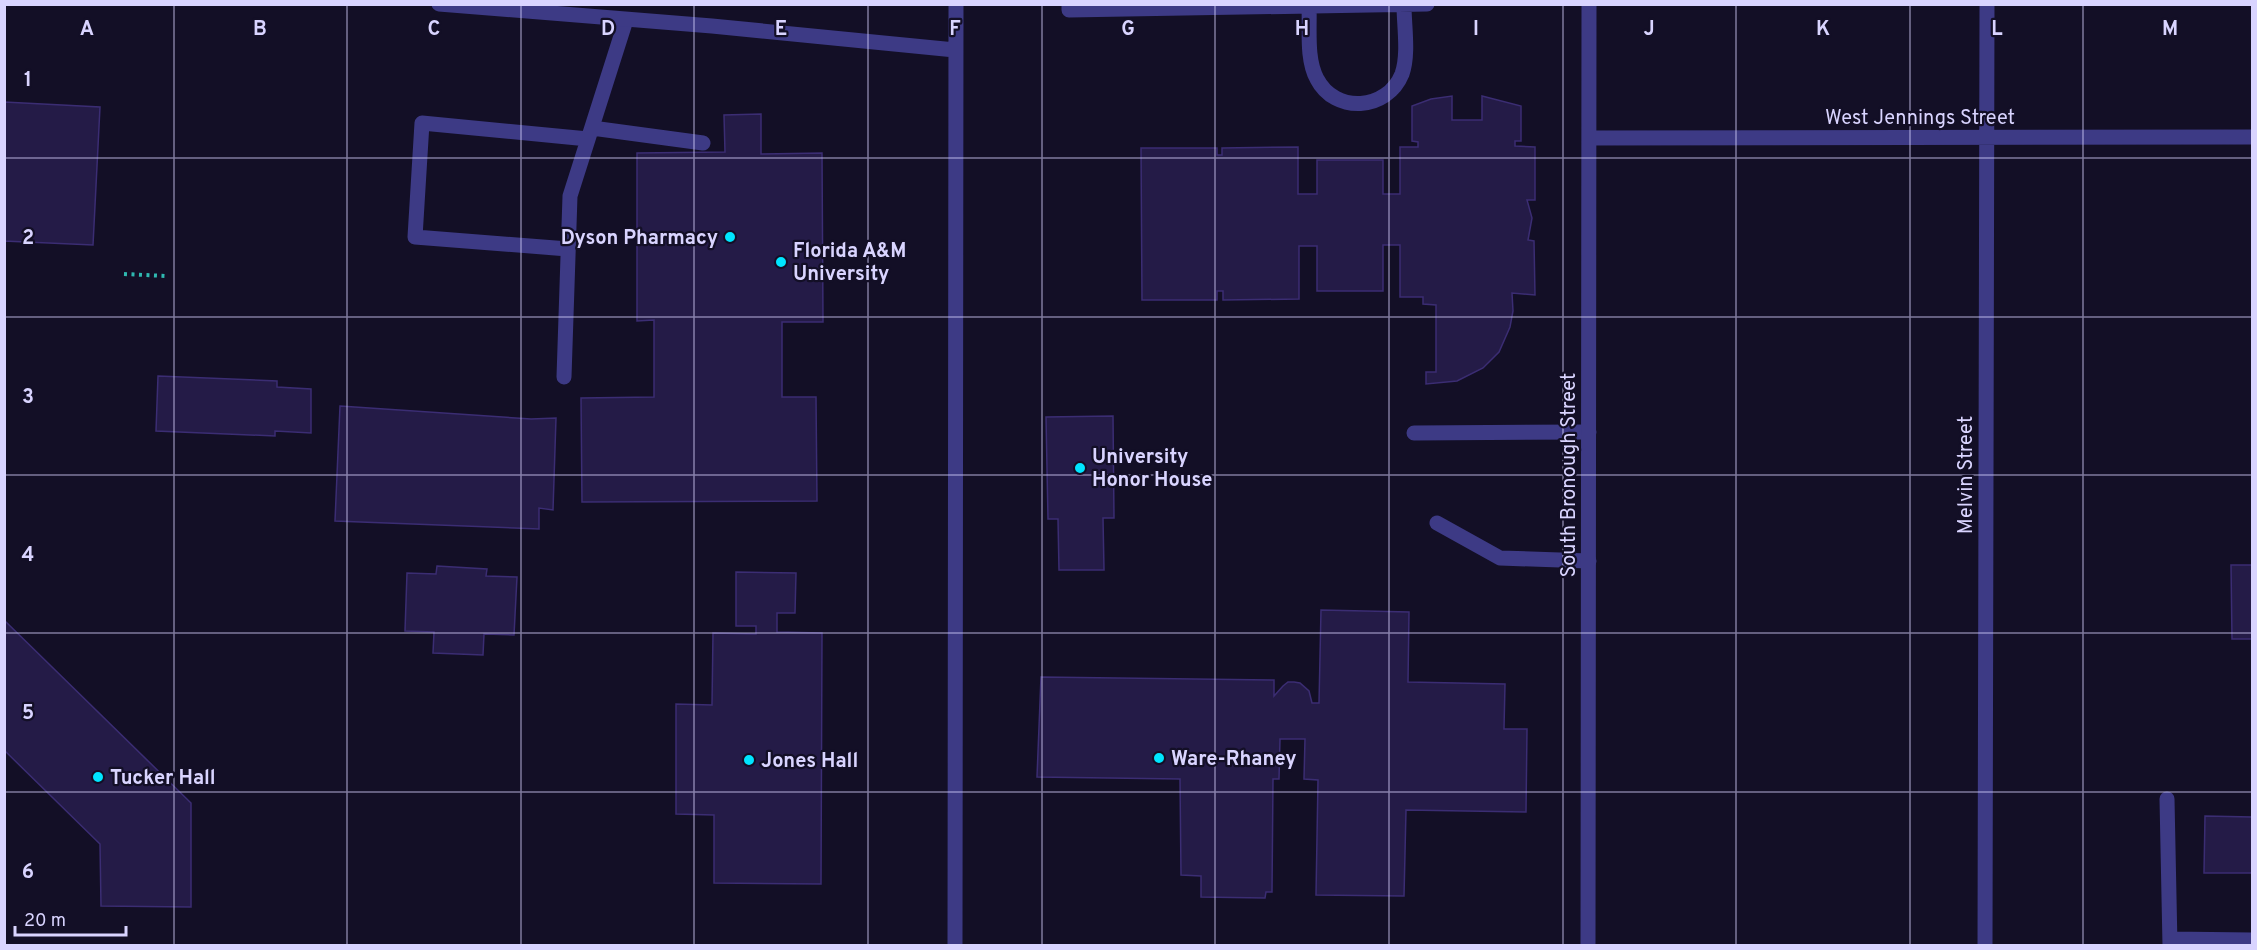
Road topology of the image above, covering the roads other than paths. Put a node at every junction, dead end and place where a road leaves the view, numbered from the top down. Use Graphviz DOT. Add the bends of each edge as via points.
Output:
graph roads {
  1 [pos="439,4"];
  2 [pos="956,4"];
  3 [pos="1069,4"];
  4 [pos="1427,4"];
  5 [pos="1589,4"];
  6 [pos="1988,4"];
  7 [pos="1355,5"];
  8 [pos="1404,5"];
  9 [pos="1309,6"];
  10 [pos="626,20"];
  11 [pos="955,50"];
  12 [pos="590,133"];
  13 [pos="2253,137"];
  14 [pos="1588,138"];
  15 [pos="1987,138"];
  16 [pos="703,143"];
  17 [pos="568,249"];
  18 [pos="564,377"];
  19 [pos="1589,432"];
  20 [pos="1414,434"];
  21 [pos="1437,522"];
  22 [pos="1588,561"];
  23 [pos="2167,799"];
  24 [pos="2253,940"];
  25 [pos="2170,942"];
  26 [pos="955,945"];
  27 [pos="1588,945"];
  28 [pos="1984,945"];
  1 -- 10 [label="street"];
  2 -- 11 [label="street"];
  3 -- 9 [label="street" via="1069,10"];
  4 -- 8 [label="street"];
  5 -- 14 [label="street, South Bronough Street"];
  6 -- 15 [label="street, Melvin Street"];
  7 -- 8 [label="street"];
  7 -- 9 [label="street"];
  8 -- 9 [label="street" via="1402,74 1394,88 1367,104 1340,101 1326,92 1317,79 1312,63"];
  10 -- 11 [label="street"];
  10 -- 12 [label="street"];
  11 -- 26 [label="street"];
  12 -- 16 [label="street"];
  12 -- 17 [label="street" via="570,196"];
  12 -- 17 [label="street" via="422,123 415,237"];
  13 -- 15 [label="street, West Jennings Street"];
  14 -- 15 [label="street, West Jennings Street"];
  14 -- 19 [label="street, South Bronough Street"];
  15 -- 28 [label="street, Melvin Street"];
  17 -- 18 [label="street"];
  19 -- 20 [label="street"];
  19 -- 22 [label="street, South Bronough Street"];
  21 -- 22 [label="street" via="1500,558"];
  22 -- 27 [label="street, South Bronough Street"];
  23 -- 25 [label="street"];
  24 -- 25 [label="street"];
}
